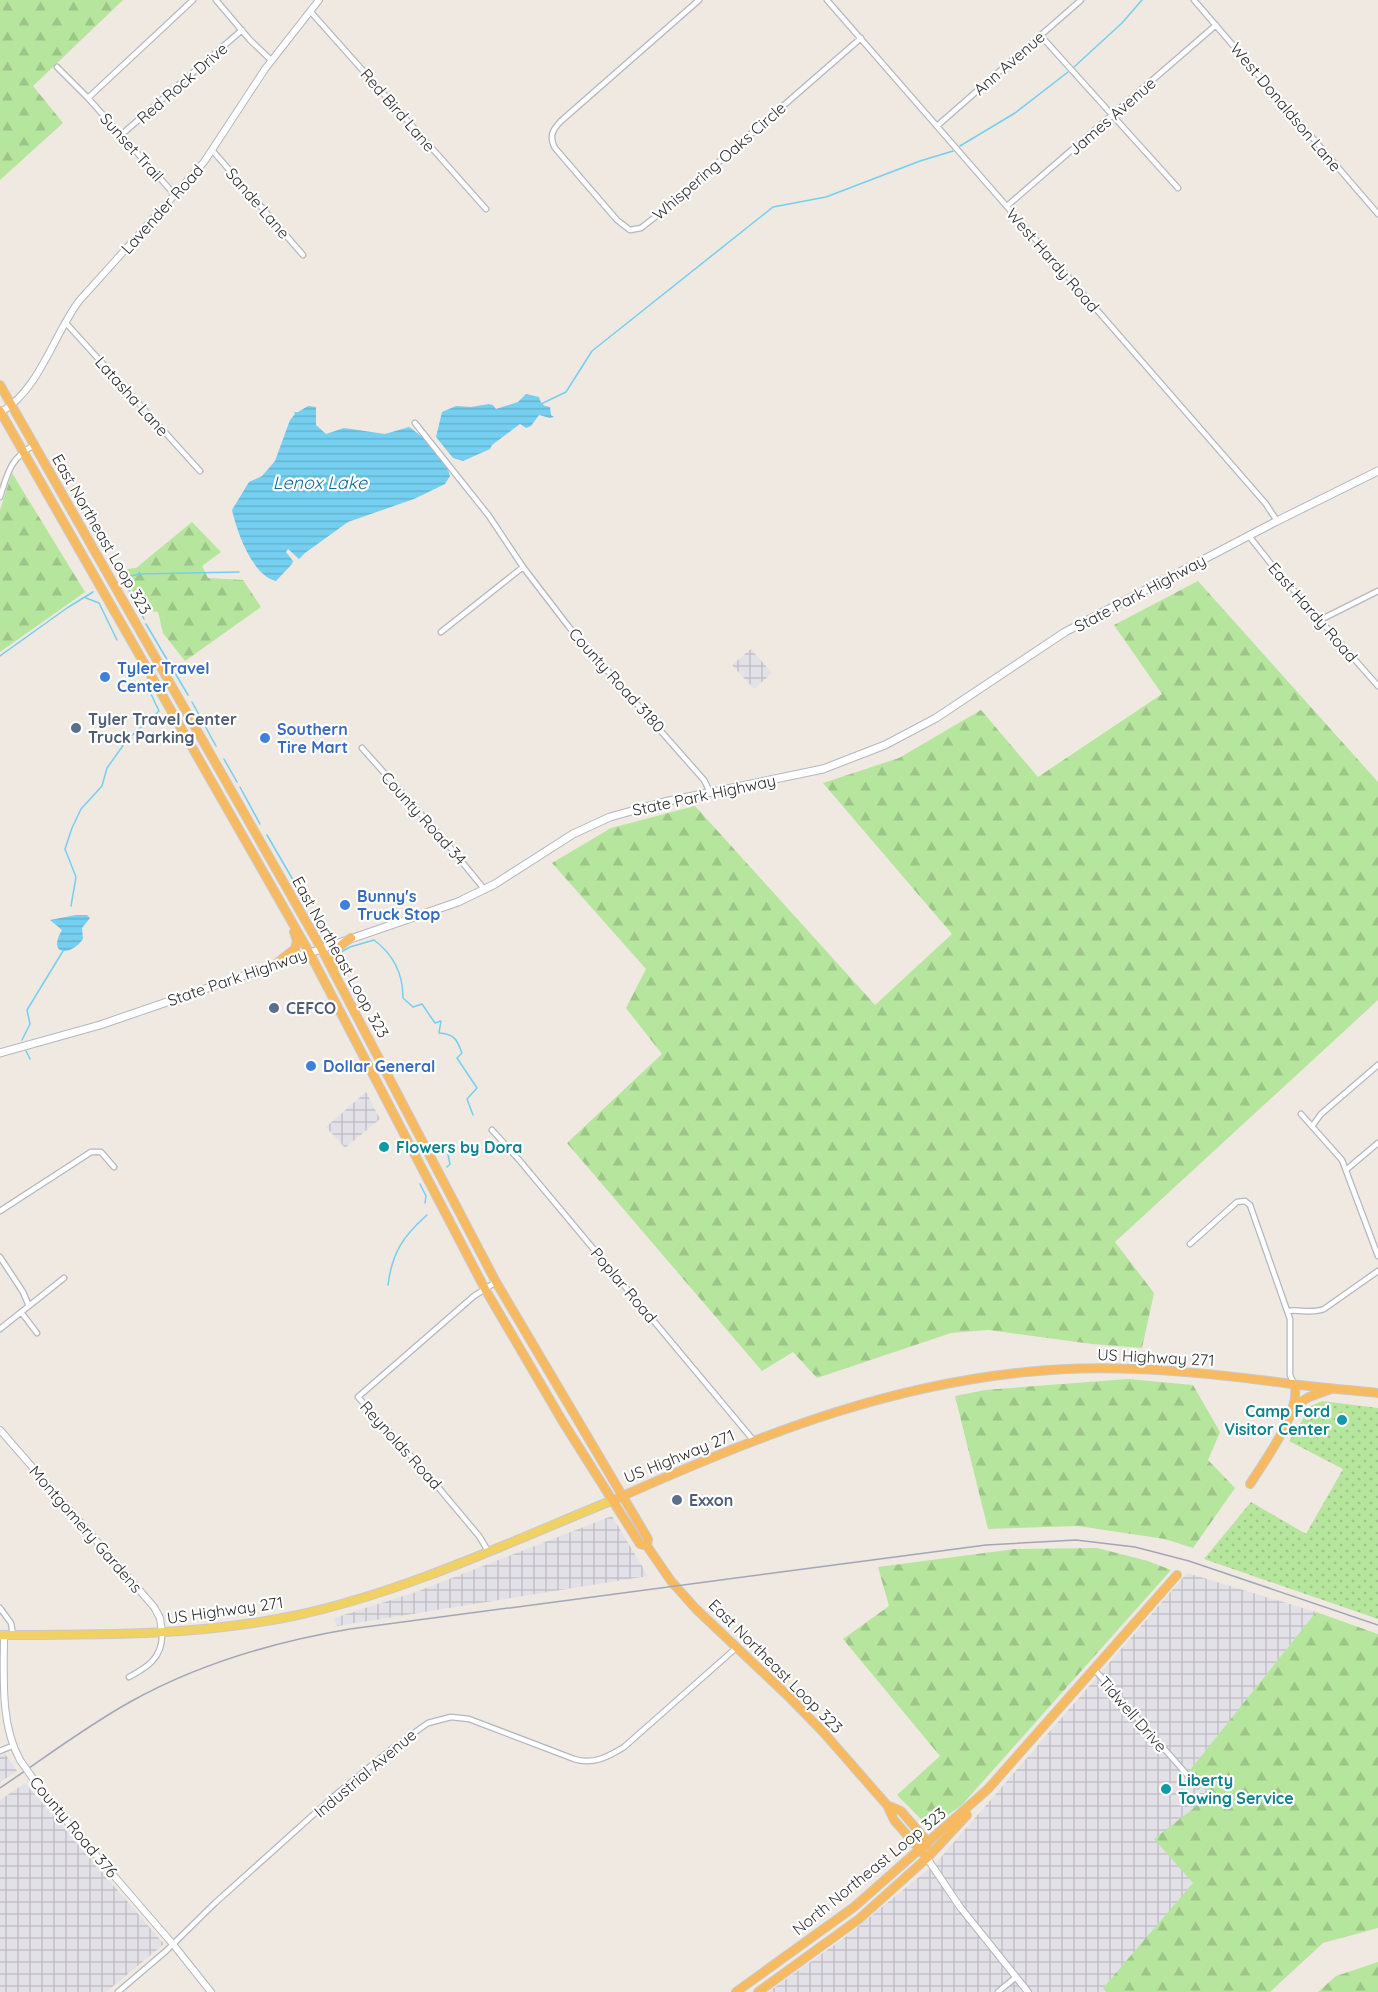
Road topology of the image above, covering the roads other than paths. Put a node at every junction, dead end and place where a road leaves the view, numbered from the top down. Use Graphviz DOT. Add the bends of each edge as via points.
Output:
graph roads {
  1 [pos="193,0"];
  2 [pos="216,0"];
  3 [pos="319,0"];
  4 [pos="699,0"];
  5 [pos="827,0"];
  6 [pos="1081,0"];
  7 [pos="1194,0"];
  8 [pos="310,11"];
  9 [pos="1216,25"];
  10 [pos="242,30"];
  11 [pos="1041,36"];
  12 [pos="861,38"];
  13 [pos="271,60"];
  14 [pos="57,67"];
  15 [pos="88,98"];
  16 [pos="1111,116"];
  17 [pos="937,126"];
  18 [pos="121,135"];
  19 [pos="212,150"];
  20 [pos="1178,188"];
  21 [pos="175,195"];
  22 [pos="1007,206"];
  23 [pos="486,209"];
  24 [pos="1378,214"];
  25 [pos="303,255"];
  26 [pos="65,322"];
  27 [pos="0,386"];
  28 [pos="12,406"];
  29 [pos="0,412"];
  30 [pos="415,423"];
  31 [pos="34,445"];
  32 [pos="23,451"];
  33 [pos="200,471"];
  34 [pos="1378,471"];
  35 [pos="0,497"];
  36 [pos="1277,521"];
  37 [pos="1249,536"];
  38 [pos="523,567"];
  39 [pos="1378,591"];
  40 [pos="1320,620"];
  41 [pos="441,632"];
  42 [pos="165,676"];
  43 [pos="154,682"];
  44 [pos="1378,686"];
  45 [pos="362,748"];
  46 [pos="213,759"];
  47 [pos="202,765"];
  48 [pos="711,793"];
  49 [pos="274,866"];
  50 [pos="262,872"];
  51 [pos="485,890"];
  52 [pos="289,918"];
  53 [pos="351,938"];
  54 [pos="321,948"];
  55 [pos="309,952"];
  56 [pos="277,963"];
  57 [pos="337,976"];
  58 [pos="368,1035"];
  59 [pos="356,1040"];
  60 [pos="0,1053"];
  61 [pos="1378,1065"];
  62 [pos="1301,1114"];
  63 [pos="1312,1125"];
  64 [pos="492,1130"];
  65 [pos="1378,1143"];
  66 [pos="430,1158"];
  67 [pos="419,1164"];
  68 [pos="114,1167"];
  69 [pos="1347,1170"];
  70 [pos="0,1211"];
  71 [pos="475,1244"];
  72 [pos="1190,1244"];
  73 [pos="464,1250"];
  74 [pos="1378,1256"];
  75 [pos="0,1257"];
  76 [pos="1378,1271"];
  77 [pos="64,1278"];
  78 [pos="496,1282"];
  79 [pos="485,1288"];
  80 [pos="29,1306"];
  81 [pos="1287,1311"];
  82 [pos="21,1312"];
  83 [pos="0,1329"];
  84 [pos="37,1333"];
  85 [pos="537,1354"];
  86 [pos="526,1361"];
  87 [pos="1279,1382"];
  88 [pos="1294,1384"];
  89 [pos="1334,1388"];
  90 [pos="1378,1393"];
  91 [pos="1294,1406"];
  92 [pos="573,1416"];
  93 [pos="563,1422"];
  94 [pos="0,1430"];
  95 [pos="754,1441"];
  96 [pos="1250,1484"];
  97 [pos="617,1498"];
  98 [pos="488,1551"];
  99 [pos="1177,1575"];
  100 [pos="0,1608"];
  101 [pos="162,1633"];
  102 [pos="2,1635"];
  103 [pos="13,1635"];
  104 [pos="736,1647"];
  105 [pos="1094,1669"];
  106 [pos="129,1677"];
  107 [pos="12,1746"];
  108 [pos="0,1751"];
  109 [pos="1197,1786"];
  110 [pos="988,1789"];
  111 [pos="887,1805"];
  112 [pos="927,1842"];
  113 [pos="919,1849"];
  114 [pos="927,1858"];
  115 [pos="840,1918"];
  116 [pos="848,1928"];
  117 [pos="172,1943"];
  118 [pos="1016,1977"];
  119 [pos="118,1992"];
  120 [pos="211,1992"];
  121 [pos="736,1992"];
  122 [pos="758,1992"];
  123 [pos="998,1992"];
  124 [pos="1028,1992"];
  1 -- 15 [label="street"];
  2 -- 10 [label="street"];
  3 -- 8 [label="street, Lavender Road"];
  4 -- 12 [label="street, Whispering Oaks Circle" via="552,132 555,148 630,230 641,228 659,214"];
  5 -- 12 [label="street, West Hardy Road"];
  6 -- 11 [label="street, Ann Avenue"];
  7 -- 9 [label="street, West Donaldson Lane"];
  8 -- 13 [label="street, Lavender Road"];
  8 -- 23 [label="street, Red Bird Lane"];
  9 -- 16 [label="street, James Avenue"];
  9 -- 24 [label="street, West Donaldson Lane"];
  10 -- 13 [label="street"];
  10 -- 18 [label="street, Red Rock Drive"];
  11 -- 16 [label="street"];
  11 -- 17 [label="street, Ann Avenue"];
  12 -- 17 [label="street, West Hardy Road"];
  13 -- 19 [label="street, Lavender Road"];
  14 -- 15 [label="street, Sunset Trail"];
  15 -- 18 [label="street, Sunset Trail"];
  16 -- 20 [label="street"];
  16 -- 22 [label="street, James Avenue"];
  17 -- 22 [label="street, West Hardy Road"];
  18 -- 21 [label="street, Sunset Trail"];
  19 -- 21 [label="street, Lavender Road"];
  19 -- 25 [label="street, Sande Lane"];
  21 -- 26 [label="street, Lavender Road" via="87,292"];
  22 -- 36 [label="street, West Hardy Road"];
  26 -- 28 [label="street, Lavender Road" via="31,383"];
  26 -- 33 [label="street, Latasha Lane"];
  27 -- 28 [label="highway, East Northeast Loop 323"];
  28 -- 29 [label="street, Lavender Road"];
  28 -- 31 [label="highway, East Northeast Loop 323"];
  29 -- 32 [label="highway, East Northeast Loop 323"];
  30 -- 38 [label="street, County Road 3180" via="489,516"];
  31 -- 32 [label="street"];
  31 -- 42 [label="highway, East Northeast Loop 323"];
  32 -- 35 [label="street" via="10,467"];
  32 -- 43 [label="highway, East Northeast Loop 323"];
  34 -- 36 [label="main road, State Park Highway"];
  36 -- 37 [label="main road, State Park Highway"];
  37 -- 40 [label="street, East Hardy Road"];
  37 -- 48 [label="main road, State Park Highway" via="1059,636 942,715 885,745 823,769"];
  38 -- 41 [label="street"];
  38 -- 48 [label="street, County Road 3180" via="569,627 704,780"];
  39 -- 40 [label="street"];
  40 -- 44 [label="street, East Hardy Road"];
  42 -- 43 [label="highway"];
  42 -- 46 [label="highway, East Northeast Loop 323"];
  43 -- 47 [label="highway, East Northeast Loop 323"];
  45 -- 51 [label="street, County Road 34"];
  46 -- 47 [label="highway"];
  46 -- 49 [label="highway, East Northeast Loop 323"];
  47 -- 50 [label="highway, East Northeast Loop 323"];
  48 -- 51 [label="main road, State Park Highway" via="654,804 602,820"];
  49 -- 50 [label="highway"];
  49 -- 54 [label="highway, East Northeast Loop 323"];
  50 -- 52 [label="highway, East Northeast Loop 323"];
  51 -- 53 [label="main road, State Park Highway"];
  52 -- 55 [label="highway, East Northeast Loop 323"];
  52 -- 56 [label="highway" via="296,947"];
  53 -- 54 [label="main road, State Park Highway"];
  53 -- 57 [label="highway" via="334,952"];
  54 -- 55 [label="main road, State Park Highway"];
  54 -- 57 [label="highway, East Northeast Loop 323"];
  55 -- 56 [label="main road, State Park Highway"];
  55 -- 59 [label="highway, East Northeast Loop 323"];
  56 -- 60 [label="main road, State Park Highway" via="100,1025"];
  57 -- 58 [label="highway, East Northeast Loop 323"];
  58 -- 59 [label="highway"];
  58 -- 66 [label="highway, East Northeast Loop 323"];
  59 -- 67 [label="highway, East Northeast Loop 323"];
  61 -- 63 [label="street"];
  62 -- 63 [label="street"];
  63 -- 69 [label="street"];
  64 -- 95 [label="street, Poplar Road"];
  65 -- 69 [label="street"];
  66 -- 67 [label="highway"];
  66 -- 71 [label="highway, East Northeast Loop 323"];
  67 -- 73 [label="highway, East Northeast Loop 323"];
  68 -- 70 [label="street" via="101,1152 92,1152"];
  69 -- 74 [label="street"];
  71 -- 73 [label="highway"];
  71 -- 78 [label="highway, East Northeast Loop 323"];
  72 -- 81 [label="street" via="1234,1204 1243,1201 1250,1205"];
  73 -- 79 [label="highway, East Northeast Loop 323"];
  75 -- 80 [label="street"];
  76 -- 81 [label="street" via="1324,1309"];
  77 -- 80 [label="street"];
  78 -- 79 [label="street, Reynolds Road"];
  78 -- 85 [label="highway, East Northeast Loop 323"];
  79 -- 86 [label="highway, East Northeast Loop 323"];
  79 -- 98 [label="street, Reynolds Road" via="358,1397 427,1474"];
  80 -- 82 [label="street"];
  81 -- 88 [label="street" via="1290,1375"];
  82 -- 83 [label="street"];
  82 -- 84 [label="street"];
  85 -- 86 [label="highway"];
  85 -- 92 [label="highway, East Northeast Loop 323"];
  86 -- 93 [label="highway, East Northeast Loop 323"];
  87 -- 88 [label="highway, US Highway 271"];
  87 -- 91 [label="highway" via="1291,1394"];
  87 -- 95 [label="highway, US Highway 271" via="1140,1369 1003,1374 871,1400"];
  88 -- 89 [label="highway, US Highway 271"];
  88 -- 91 [label="highway"];
  89 -- 90 [label="highway, US Highway 271"];
  89 -- 91 [label="highway"];
  91 -- 96 [label="highway"];
  92 -- 93 [label="highway"];
  92 -- 97 [label="highway, East Northeast Loop 323"];
  93 -- 97 [label="highway, East Northeast Loop 323"];
  94 -- 101 [label="street, Montgomery Gardens" via="154,1607"];
  95 -- 97 [label="highway, US Highway 271"];
  97 -- 98 [label="main road, US Highway 271"];
  97 -- 104 [label="highway, East Northeast Loop 323" via="640,1544 647,1546 685,1597"];
  98 -- 101 [label="main road, US Highway 271" via="401,1586 318,1610 222,1628"];
  99 -- 105 [label="highway, North Northeast Loop 323"];
  100 -- 103 [label="street" via="11,1623"];
  101 -- 103 [label="main road, US Highway 271"];
  101 -- 106 [label="street" via="161,1648 155,1658"];
  102 -- 103 [label="main road, US Highway 271"];
  102 -- 107 [label="street, County Road 376" via="5,1726"];
  104 -- 111 [label="highway, East Northeast Loop 323" via="806,1714"];
  104 -- 117 [label="street, Industrial Avenue" via="624,1747 596,1761 574,1759 469,1719 428,1723 341,1791"];
  105 -- 109 [label="street, Tidwell Drive"];
  105 -- 110 [label="highway, North Northeast Loop 323"];
  107 -- 108 [label="street"];
  107 -- 117 [label="street, County Road 376, bridge" via="50,1802"];
  110 -- 112 [label="highway, North Northeast Loop 323"];
  110 -- 114 [label="highway, North Northeast Loop 323"];
  111 -- 112 [label="highway, East Northeast Loop 323" via="901,1811"];
  111 -- 113 [label="highway, East Northeast Loop 323" via="894,1820"];
  112 -- 113 [label="highway, North Northeast Loop 323"];
  112 -- 114 [label="highway"];
  113 -- 114 [label="highway, East Northeast Loop 323"];
  113 -- 115 [label="highway, North Northeast Loop 323"];
  114 -- 116 [label="highway, North Northeast Loop 323"];
  114 -- 118 [label="street"];
  115 -- 116 [label="highway"];
  115 -- 121 [label="highway, North Northeast Loop 323"];
  116 -- 122 [label="highway, North Northeast Loop 323"];
  117 -- 119 [label="street, Industrial Avenue"];
  117 -- 120 [label="street, County Road 376"];
  118 -- 123 [label="street"];
  118 -- 124 [label="street"];
}
